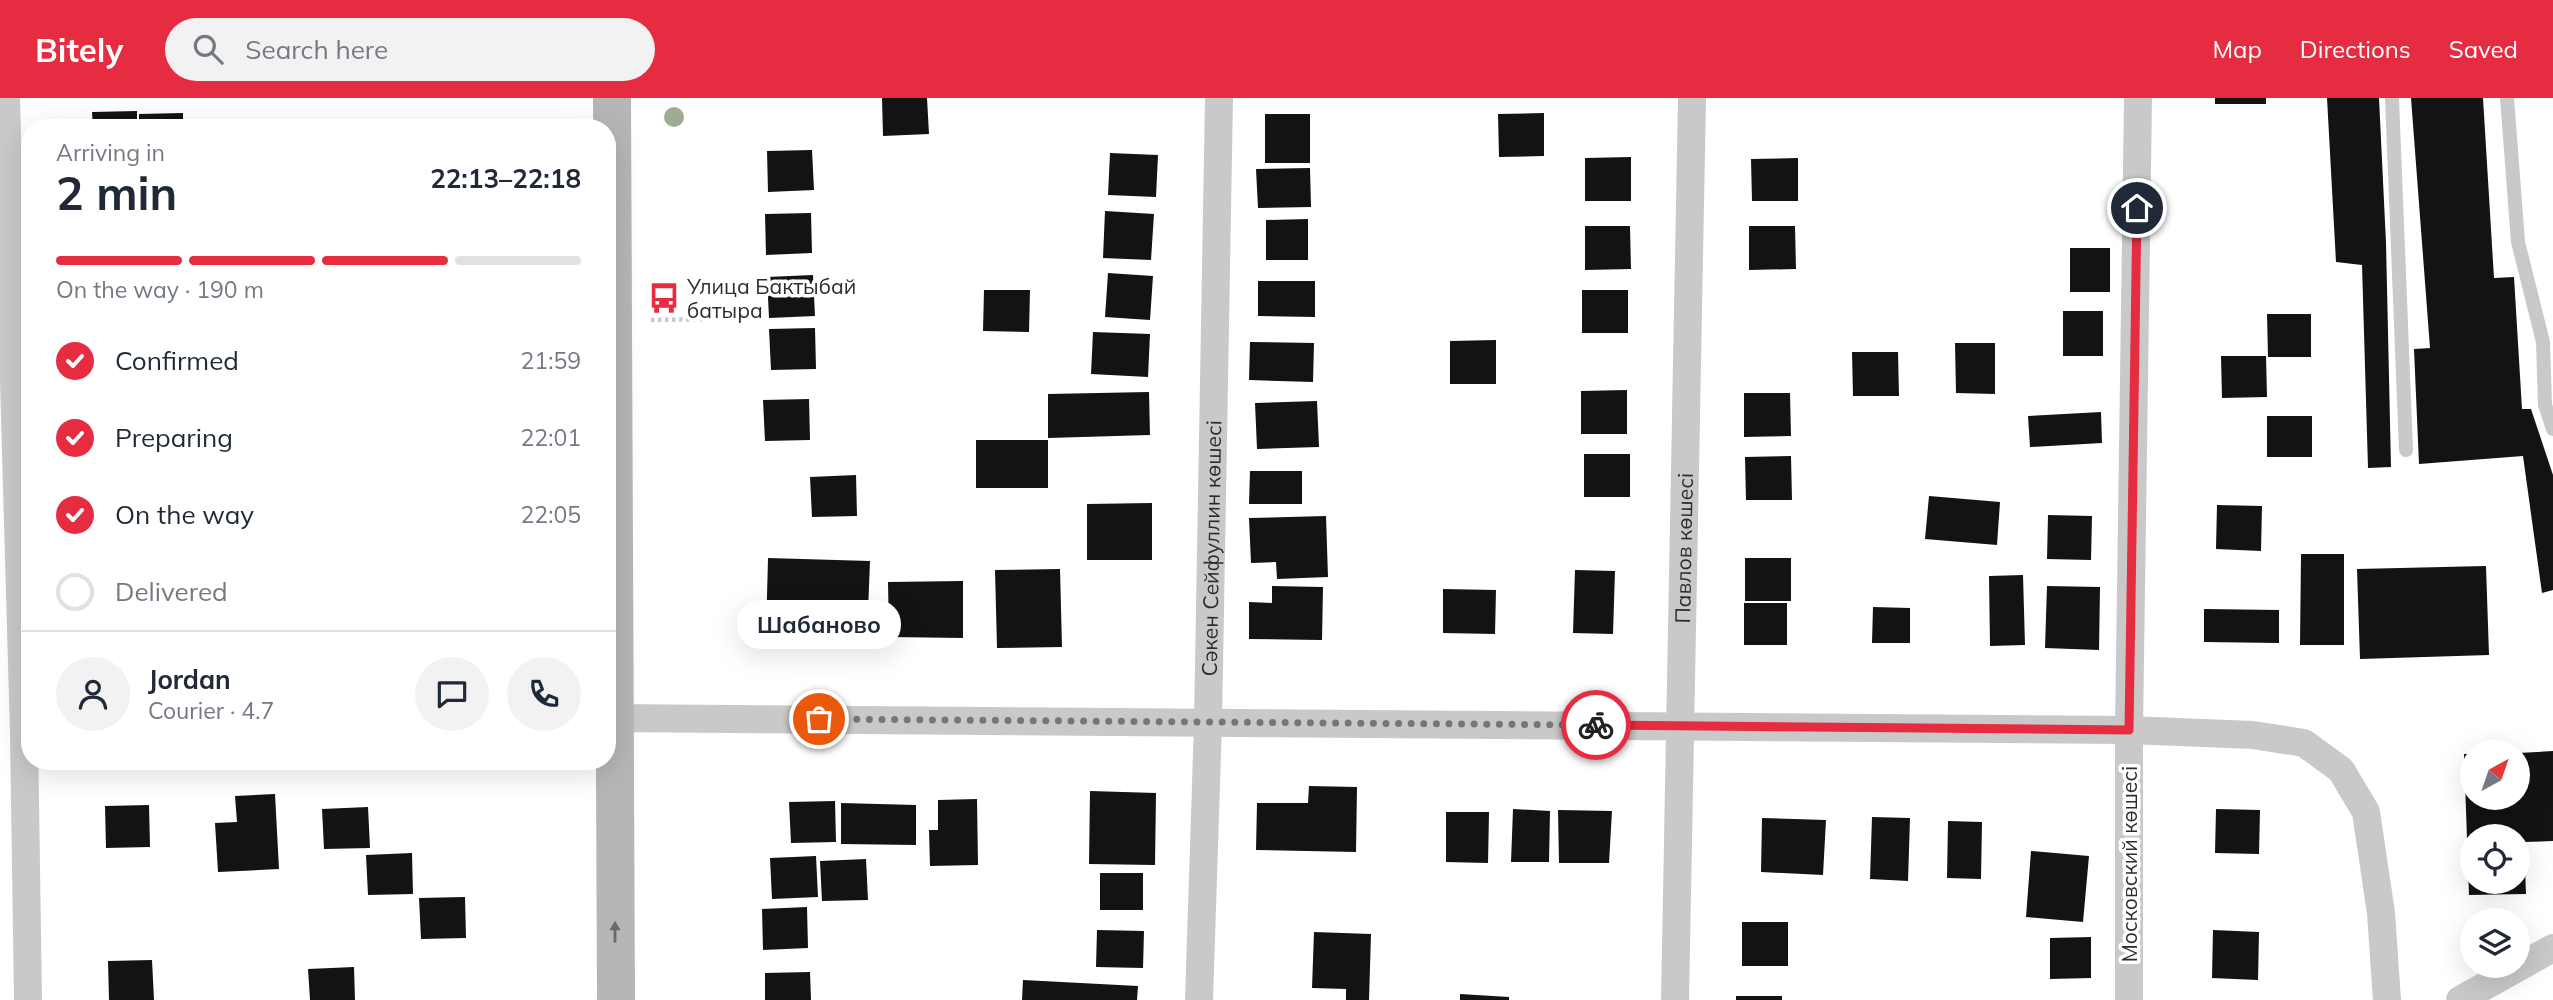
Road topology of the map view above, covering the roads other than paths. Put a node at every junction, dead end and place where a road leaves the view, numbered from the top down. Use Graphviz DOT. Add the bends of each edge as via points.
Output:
graph roads {
  1 [pos="6,98"];
  2 [pos="612,98"];
  3 [pos="1219,98"];
  4 [pos="1692,98"];
  5 [pos="2138,98"];
  6 [pos="2392,98"];
  7 [pos="2507,98"];
  8 [pos="612,119"];
  9 [pos="2553,429"];
  10 [pos="2406,450"];
  11 [pos="616,718"];
  12 [pos="1208,723"];
  13 [pos="1682,726"];
  14 [pos="2129,730"];
  15 [pos="18,734"];
  16 [pos="612,770"];
  17 [pos="2553,948"];
  18 [pos="28,1000"];
  19 [pos="616,1000"];
  20 [pos="1199,1000"];
  21 [pos="1675,1000"];
  22 [pos="2129,1000"];
  23 [pos="2387,1000"];
  24 [pos="2460,1000"];
  1 -- 15 [label="street"];
  2 -- 8 [label="main road"];
  3 -- 12 [label="street, Сәкен Сейфуллин көшесі"];
  4 -- 13 [label="street, Павлов көшесі"];
  5 -- 14 [label="street, Московский көшесі"];
  6 -- 10 [label="lane"];
  7 -- 9 [label="lane" via="2518,242 2543,342 2545,405"];
  11 -- 12 [label="street"];
  12 -- 13 [label="street"];
  12 -- 20 [label="street, Сәкен Сейфуллин көшесі"];
  13 -- 14 [label="street"];
  13 -- 21 [label="street, Павлов көшесі"];
  14 -- 22 [label="street, Московский көшесі"];
  14 -- 23 [label="street" via="2253,735 2304,743 2341,770 2366,813 2381,913"];
  15 -- 18 [label="street"];
  19 -- 16 [label="main road, one-way"];
  17 -- 24 [label="street"];
}
